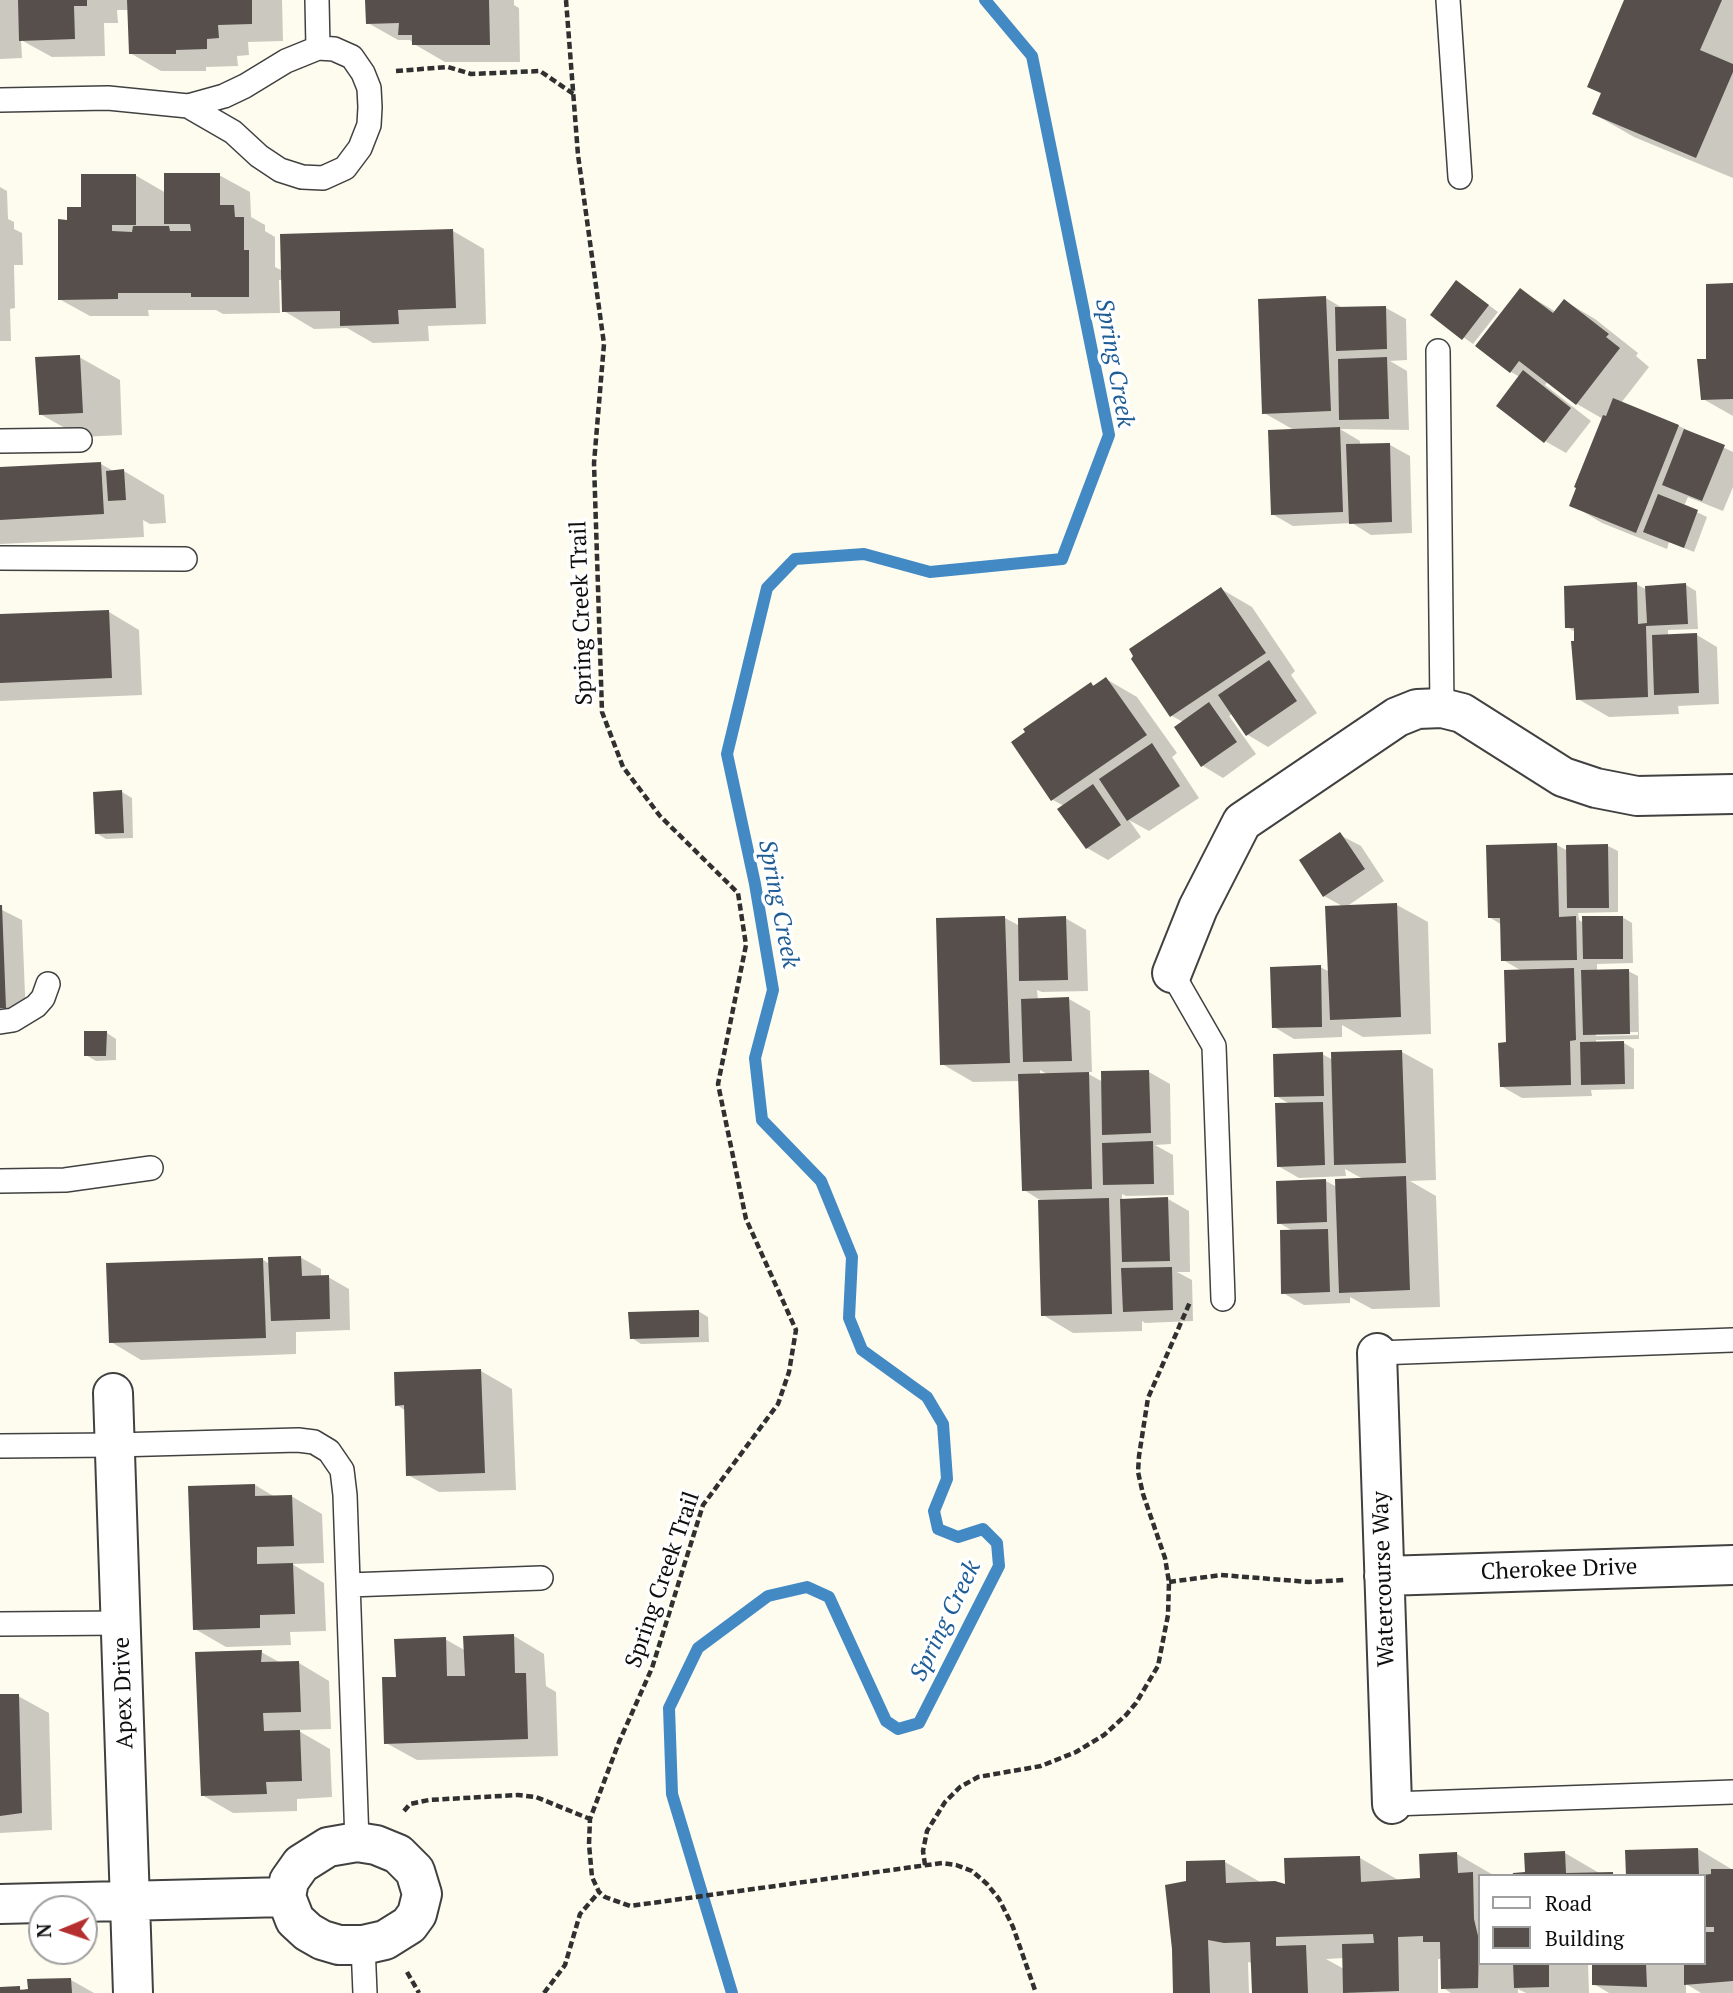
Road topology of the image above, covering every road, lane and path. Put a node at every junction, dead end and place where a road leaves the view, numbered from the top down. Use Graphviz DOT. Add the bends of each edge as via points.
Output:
graph roads {
  1 [pos="317,0"];
  2 [pos="566,0"];
  3 [pos="1448,0"];
  4 [pos="318,48"];
  5 [pos="363,73"];
  6 [pos="575,94"];
  7 [pos="0,100"];
  8 [pos="188,106"];
  9 [pos="1460,177"];
  10 [pos="1438,351"];
  11 [pos="80,440"];
  12 [pos="0,441"];
  13 [pos="0,558"];
  14 [pos="185,559"];
  15 [pos="1442,708"];
  16 [pos="1733,794"];
  17 [pos="1172,973"];
  18 [pos="47,984"];
  19 [pos="0,1022"];
  20 [pos="151,1168"];
  21 [pos="0,1181"];
  22 [pos="1223,1299"];
  23 [pos="1733,1340"];
  24 [pos="1377,1353"];
  25 [pos="113,1393"];
  26 [pos="0,1446"];
  27 [pos="115,1446"];
  28 [pos="1733,1564"];
  29 [pos="1384,1576"];
  30 [pos="541,1578"];
  31 [pos="1169,1582"];
  32 [pos="349,1585"];
  33 [pos="121,1623"];
  34 [pos="0,1624"];
  35 [pos="1733,1792"];
  36 [pos="1392,1804"];
  37 [pos="590,1819"];
  38 [pos="366,1844"];
  39 [pos="925,1865"];
  40 [pos="599,1892"];
  41 [pos="286,1897"];
  42 [pos="130,1900"];
  43 [pos="0,1904"];
  44 [pos="363,1945"];
  45 [pos="133,1993"];
  46 [pos="365,1993"];
  47 [pos="544,1993"];
  48 [pos="1037,1993"];
  1 -- 4 [label="lane"];
  2 -- 6 [label="path, Spring Creek Trail"];
  3 -- 9 [label="lane"];
  4 -- 5 [label="lane" via="352,57"];
  4 -- 8 [label="lane" via="224,96"];
  5 -- 6 [label="path" via="448,67 471,74 540,71"];
  5 -- 8 [label="lane" via="369,88 369,125 345,168 323,178 280,170 233,132"];
  6 -- 37 [label="path, Spring Creek Trail" via="578,155 604,344 594,463 602,712 623,767 660,816 738,893 746,945 718,1084 746,1219 796,1330 778,1404 703,1505 653,1668"];
  7 -- 8 [label="lane" via="108,97"];
  10 -- 15 [label="lane"];
  11 -- 12 [label="lane"];
  13 -- 14 [label="lane"];
  15 -- 16 [label="street" via="1478,722 1563,777 1596,788 1637,796"];
  15 -- 17 [label="street" via="1417,709 1397,717 1242,822 1198,908"];
  17 -- 22 [label="lane" via="1214,1046"];
  18 -- 19 [label="lane" via="36,1006"];
  20 -- 21 [label="lane" via="65,1180"];
  22 -- 31 [label="path" via="1189,1302 1144,1416 1138,1472"];
  23 -- 24 [label="lane"];
  24 -- 29 [label="street, Watercourse Way"];
  25 -- 27 [label="street, Apex Drive"];
  26 -- 27 [label="lane"];
  27 -- 32 [label="lane" via="314,1442 329,1451 342,1470"];
  27 -- 33 [label="street, Apex Drive"];
  28 -- 29 [label="street, Cherokee Drive"];
  29 -- 31 [label="path" via="1309,1582 1221,1575"];
  29 -- 36 [label="street, Watercourse Way"];
  30 -- 32 [label="lane"];
  31 -- 39 [label="path" via="1158,1666 1126,1715 1104,1735 1058,1760 978,1777 960,1787 927,1831"];
  32 -- 38 [label="lane"];
  33 -- 34 [label="lane"];
  33 -- 42 [label="street, Apex Drive"];
  35 -- 36 [label="lane"];
  37 -- 38 [label="path" via="536,1797 463,1796 410,1804"];
  37 -- 40 [label="path, Spring Creek Trail" via="590,1862"];
  38 -- 41 [label="street" via="328,1847 300,1864"];
  38 -- 44 [label="street" via="398,1854 415,1871 422,1894 409,1925 385,1940"];
  39 -- 40 [label="path" via="630,1906"];
  39 -- 48 [label="path" via="956,1865 987,1884 1013,1927"];
  40 -- 47 [label="path" via="580,1914 565,1965"];
  41 -- 42 [label="street"];
  41 -- 44 [label="street" via="295,1920 308,1932 339,1945"];
  42 -- 43 [label="street"];
  42 -- 45 [label="street, Apex Drive"];
  44 -- 46 [label="lane"];
}
